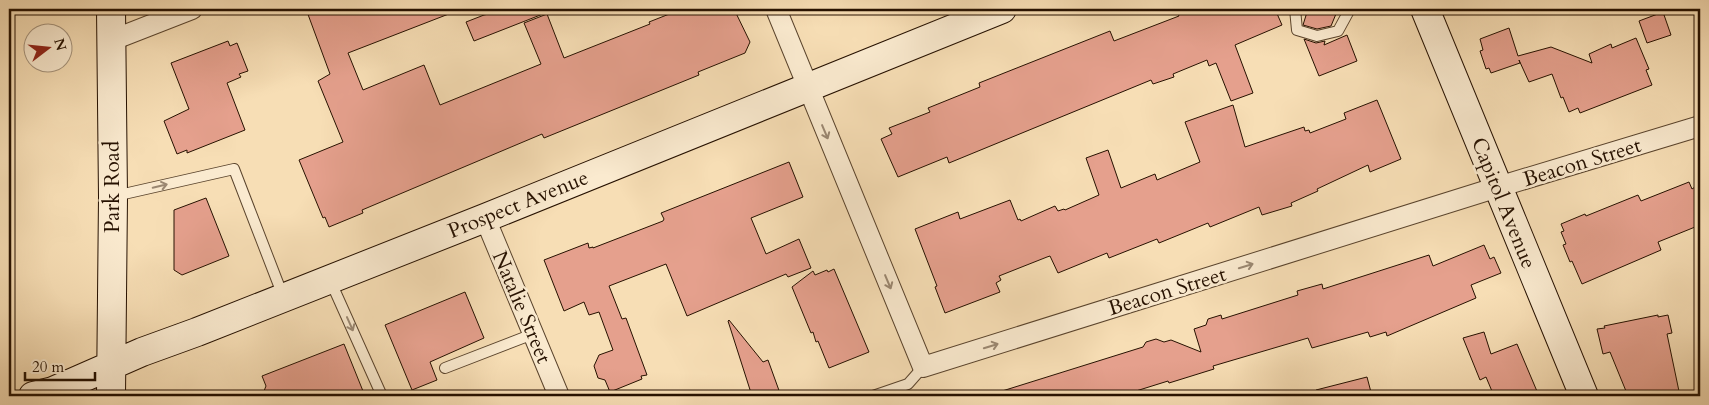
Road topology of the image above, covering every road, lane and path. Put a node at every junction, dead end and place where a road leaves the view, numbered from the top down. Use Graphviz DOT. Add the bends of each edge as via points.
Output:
graph roads {
  1 [pos="110,9"];
  2 [pos="192,9"];
  3 [pos="776,9"];
  4 [pos="1002,9"];
  5 [pos="1295,9"];
  6 [pos="1350,9"];
  7 [pos="1425,9"];
  8 [pos="110,41"];
  9 [pos="807,87"];
  10 [pos="1700,126"];
  11 [pos="1498,187"];
  12 [pos="113,197"];
  13 [pos="485,218"];
  14 [pos="330,279"];
  15 [pos="283,297"];
  16 [pos="533,334"];
  17 [pos="111,366"];
  18 [pos="923,367"];
  19 [pos="445,368"];
  20 [pos="33,396"];
  21 [pos="111,396"];
  22 [pos="382,396"];
  23 [pos="559,396"];
  24 [pos="873,396"];
  25 [pos="1584,396"];
  1 -- 8 [label="main road, Park Road"];
  2 -- 8 [label="street"];
  3 -- 9 [label="street"];
  4 -- 9 [label="main road, Prospect Avenue"];
  5 -- 6 [label="lane" via="1297,30 1317,36 1338,32"];
  7 -- 11 [label="main road, Capitol Avenue"];
  8 -- 12 [label="main road, Park Road"];
  9 -- 13 [label="main road, Prospect Avenue"];
  9 -- 18 [label="street, one-way"];
  10 -- 11 [label="street, Beacon Street"];
  18 -- 11 [label="street, Beacon Street, one-way"];
  11 -- 25 [label="main road, Capitol Avenue"];
  12 -- 15 [label="lane, one-way" via="234,169"];
  12 -- 17 [label="main road, Park Road"];
  13 -- 14 [label="main road, Prospect Avenue"];
  13 -- 16 [label="street, Natalie Street"];
  14 -- 15 [label="main road, Prospect Avenue"];
  14 -- 22 [label="lane, one-way"];
  15 -- 17 [label="main road, Prospect Avenue"];
  16 -- 19 [label="lane"];
  16 -- 23 [label="street, Natalie Street"];
  17 -- 20 [label="main road, Prospect Avenue" via="53,391"];
  17 -- 21 [label="main road, Park Road"];
  18 -- 24 [label="lane" via="908,384"];
}
